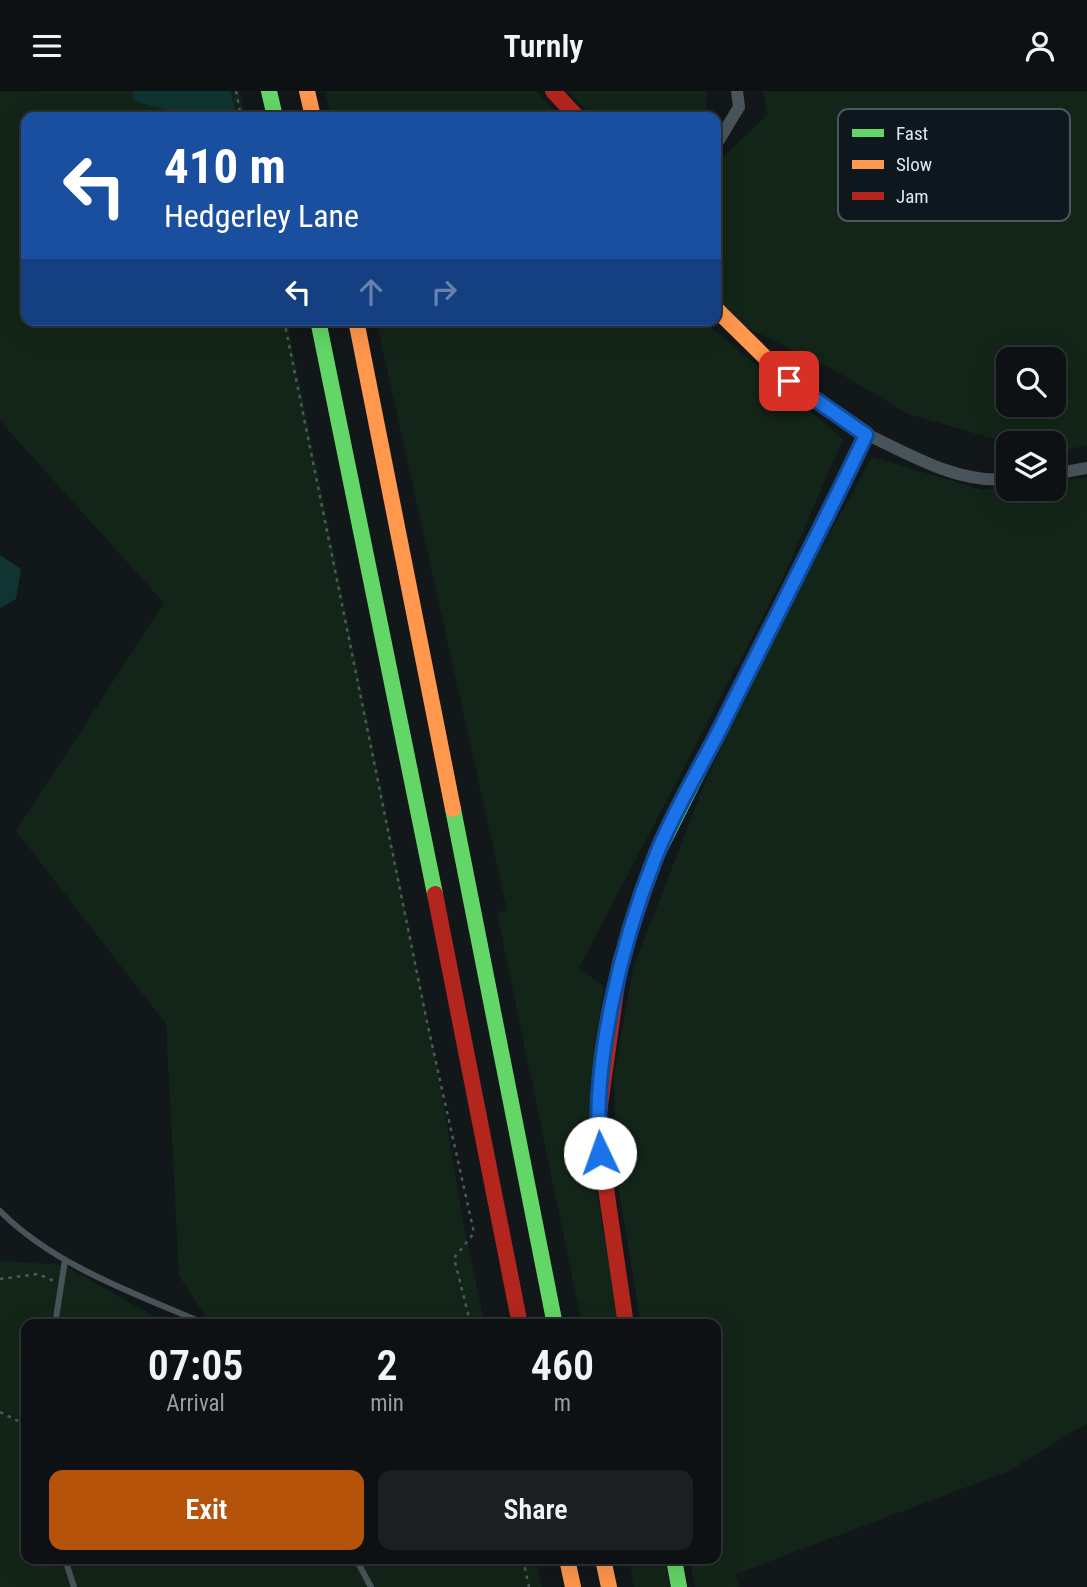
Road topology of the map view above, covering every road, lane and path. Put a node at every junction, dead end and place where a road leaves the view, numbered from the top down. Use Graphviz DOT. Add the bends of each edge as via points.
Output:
graph roads {
  1 [pos="236,91"];
  2 [pos="269,91"];
  3 [pos="307,91"];
  4 [pos="553,91"];
  5 [pos="737,91"];
  6 [pos="240,112"];
  7 [pos="274,112"];
  8 [pos="312,112"];
  9 [pos="572,112"];
  10 [pos="721,137"];
  11 [pos="721,314"];
  12 [pos="285,326"];
  13 [pos="319,326"];
  14 [pos="357,326"];
  15 [pos="866,435"];
  16 [pos="1087,468"];
  17 [pos="1066,472"];
  18 [pos="996,480"];
  19 [pos="0,1211"];
  20 [pos="65,1260"];
  21 [pos="0,1279"];
  22 [pos="62,1284"];
  23 [pos="56,1319"];
  24 [pos="195,1319"];
  25 [pos="469,1319"];
  26 [pos="519,1319"];
  27 [pos="554,1319"];
  28 [pos="625,1319"];
  29 [pos="0,1412"];
  30 [pos="21,1422"];
  31 [pos="67,1564"];
  32 [pos="359,1564"];
  33 [pos="524,1564"];
  34 [pos="568,1564"];
  35 [pos="604,1564"];
  36 [pos="675,1564"];
  37 [pos="74,1587"];
  38 [pos="371,1587"];
  39 [pos="529,1587"];
  40 [pos="573,1587"];
  41 [pos="608,1587"];
  42 [pos="679,1587"];
  1 -- 6 [label="path"];
  2 -- 7 [label="main road"];
  3 -- 8 [label="main road"];
  4 -- 9 [label="main road"];
  5 -- 10 [label="street" via="739,107"];
  11 -- 15 [label="main road" via="789,381"];
  12 -- 25 [label="path" via="474,1233 454,1258"];
  13 -- 26 [label="main road" via="397,694"];
  14 -- 27 [label="main road"];
  15 -- 18 [label="street" via="939,468"];
  15 -- 28 [label="main road" via="656,856 620,962 597,1128"];
  16 -- 17 [label="street"];
  19 -- 20 [label="lane" via="23,1234"];
  20 -- 22 [label="lane"];
  20 -- 24 [label="lane"];
  21 -- 22 [label="path" via="38,1274"];
  22 -- 23 [label="lane"];
  29 -- 30 [label="path"];
  31 -- 37 [label="lane"];
  32 -- 38 [label="lane"];
  33 -- 39 [label="path"];
  34 -- 40 [label="main road"];
  35 -- 41 [label="main road"];
  36 -- 42 [label="main road"];
}
